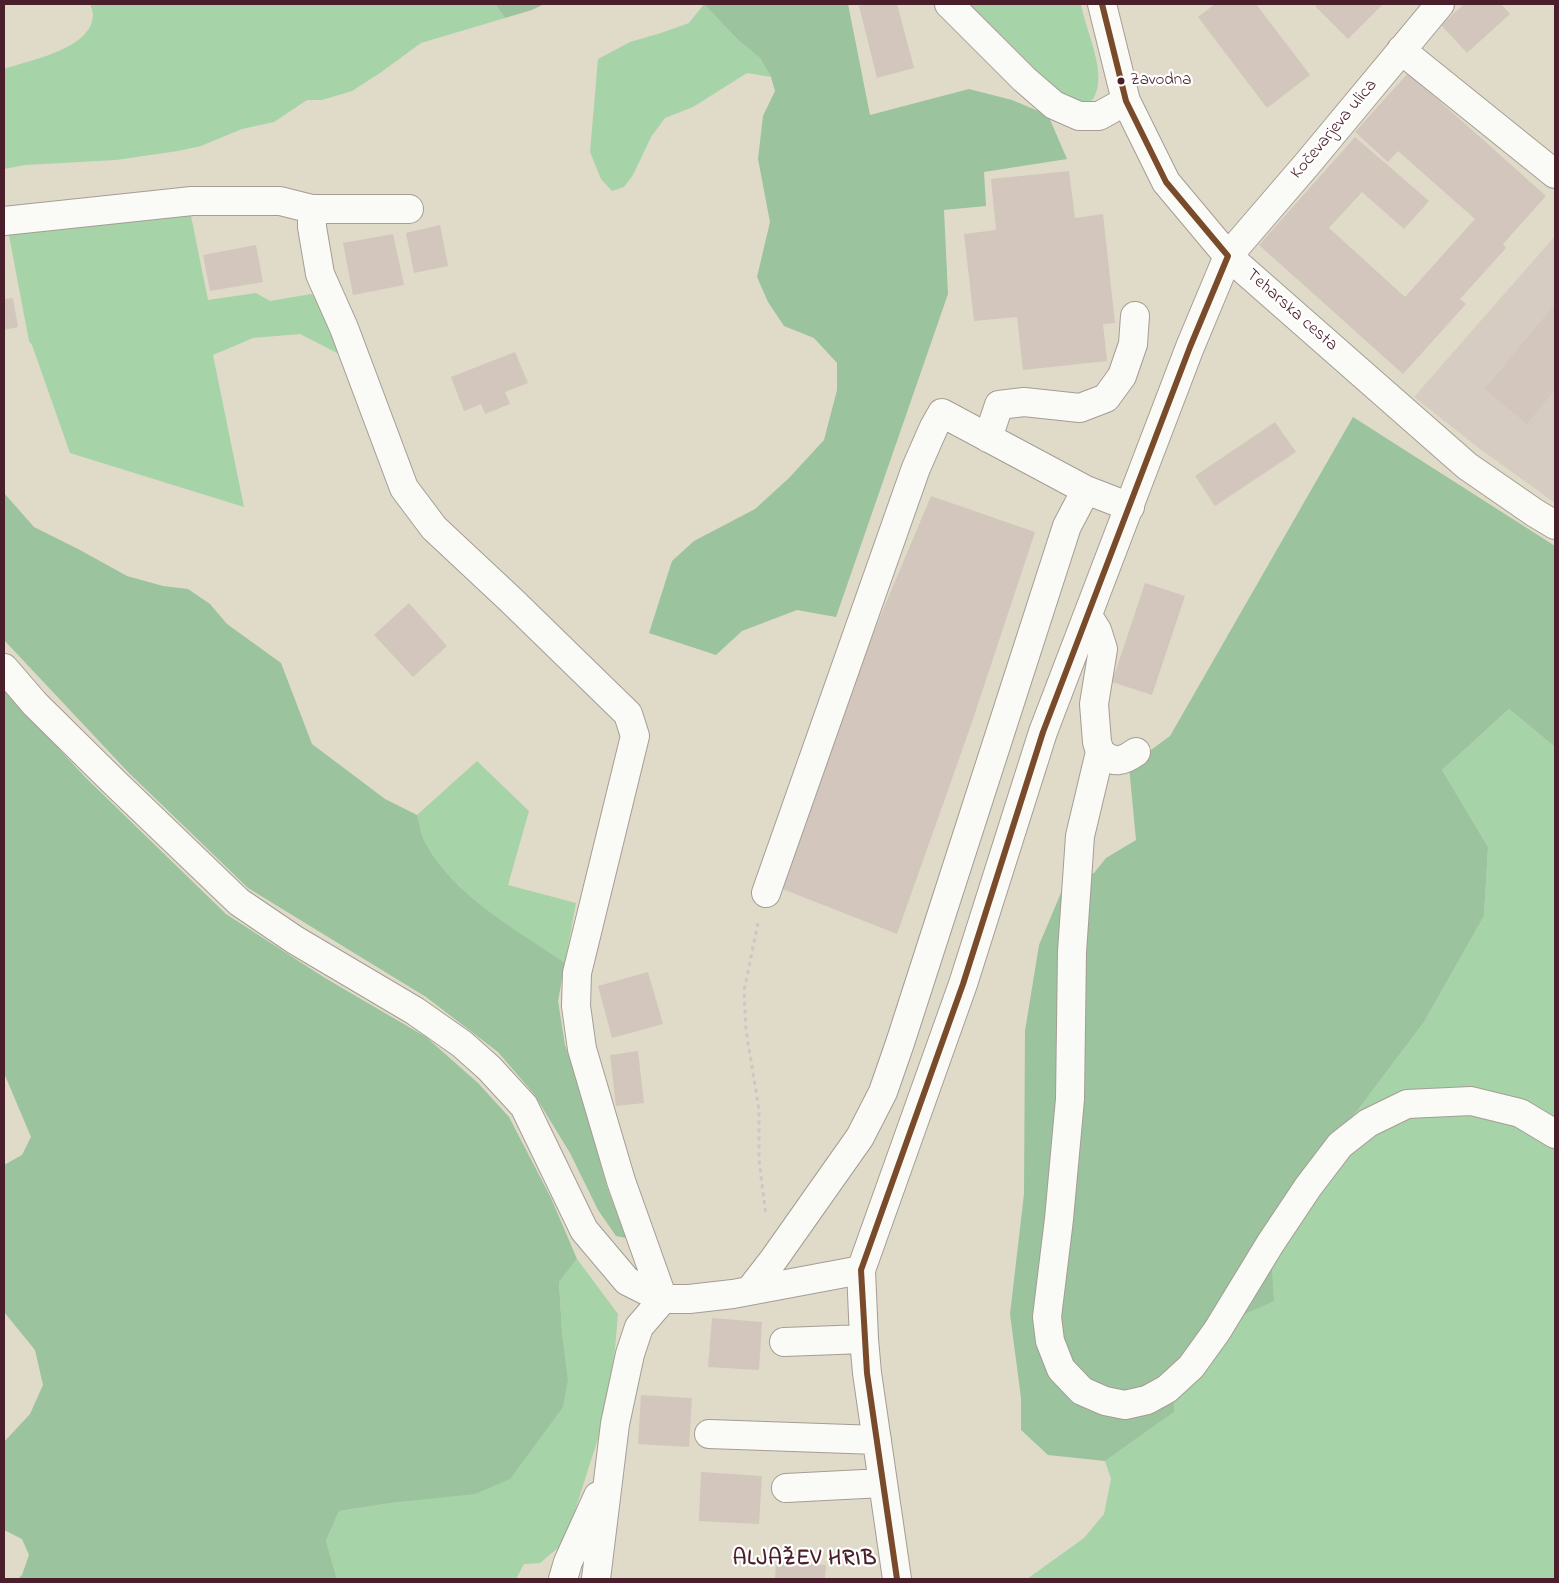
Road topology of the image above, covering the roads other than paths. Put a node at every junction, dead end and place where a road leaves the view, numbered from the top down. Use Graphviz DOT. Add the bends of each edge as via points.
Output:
graph roads {
  1 [pos="949,4"];
  2 [pos="1102,4"];
  3 [pos="1440,4"];
  4 [pos="1401,50"];
  5 [pos="1126,101"];
  6 [pos="1555,174"];
  7 [pos="312,209"];
  8 [pos="409,209"];
  9 [pos="4,221"];
  10 [pos="1228,256"];
  11 [pos="1135,316"];
  12 [pos="988,438"];
  13 [pos="1086,490"];
  14 [pos="1130,507"];
  15 [pos="1555,525"];
  16 [pos="1088,616"];
  17 [pos="4,668"];
  18 [pos="1100,752"];
  19 [pos="1136,752"];
  20 [pos="766,893"];
  21 [pos="1555,1134"];
  22 [pos="861,1270"];
  23 [pos="750,1290"];
  24 [pos="663,1299"];
  25 [pos="864,1339"];
  26 [pos="784,1342"];
  27 [pos="709,1434"];
  28 [pos="877,1440"];
  29 [pos="609,1474"];
  30 [pos="883,1483"];
  31 [pos="786,1488"];
  32 [pos="563,1579"];
  33 [pos="596,1579"];
  34 [pos="897,1579"];
  1 -- 5 [label="street" via="1054,105 1079,116 1098,116"];
  2 -- 5 [label="street, Teharska cesta"];
  3 -- 4 [label="street, Kočevarjeva ulica"];
  4 -- 6 [label="street"];
  4 -- 10 [label="street, Kočevarjeva ulica"];
  5 -- 10 [label="street, Teharska cesta" via="1166,182"];
  7 -- 8 [label="street"];
  7 -- 9 [label="street" via="280,201 192,201"];
  7 -- 24 [label="street" via="320,274 344,328 404,488 434,528 628,714 635,736 577,973 576,1006 582,1049 621,1181"];
  10 -- 14 [label="street, Kočevarjeva ulica"];
  10 -- 15 [label="street, Teharska cesta" via="1467,466"];
  11 -- 12 [label="street" via="1133,344 1122,376 1106,398 1080,408 1024,402 999,404"];
  12 -- 13 [label="street"];
  12 -- 20 [label="street" via="942,413 934,427 916,468"];
  13 -- 14 [label="street"];
  13 -- 23 [label="street" via="1067,526 883,1092 860,1137"];
  14 -- 16 [label="street, Kočevarjeva ulica"];
  16 -- 18 [label="street" via="1103,649 1094,704"];
  16 -- 22 [label="street, Kočevarjeva ulica" via="1043,732 963,984"];
  17 -- 24 [label="street" via="95,764 239,902 295,940 415,1010 490,1068 524,1106 584,1230 626,1281"];
  18 -- 19 [label="street" via="1114,760 1126,759"];
  18 -- 21 [label="street" via="1080,836 1072,952 1070,1099 1060,1220 1047,1317 1050,1341 1062,1369 1082,1391 1105,1401 1125,1404 1147,1400 1191,1367 1308,1187 1340,1145 1368,1123 1406,1104 1471,1101 1520,1113"];
  22 -- 23 [label="street"];
  22 -- 25 [label="street"];
  23 -- 24 [label="street" via="689,1299"];
  24 -- 29 [label="street" via="639,1326 630,1354 615,1424"];
  25 -- 26 [label="street"];
  25 -- 28 [label="street"];
  27 -- 28 [label="street"];
  28 -- 30 [label="street"];
  29 -- 32 [label="street"];
  29 -- 33 [label="street"];
  30 -- 31 [label="street"];
  30 -- 34 [label="street"];
}
